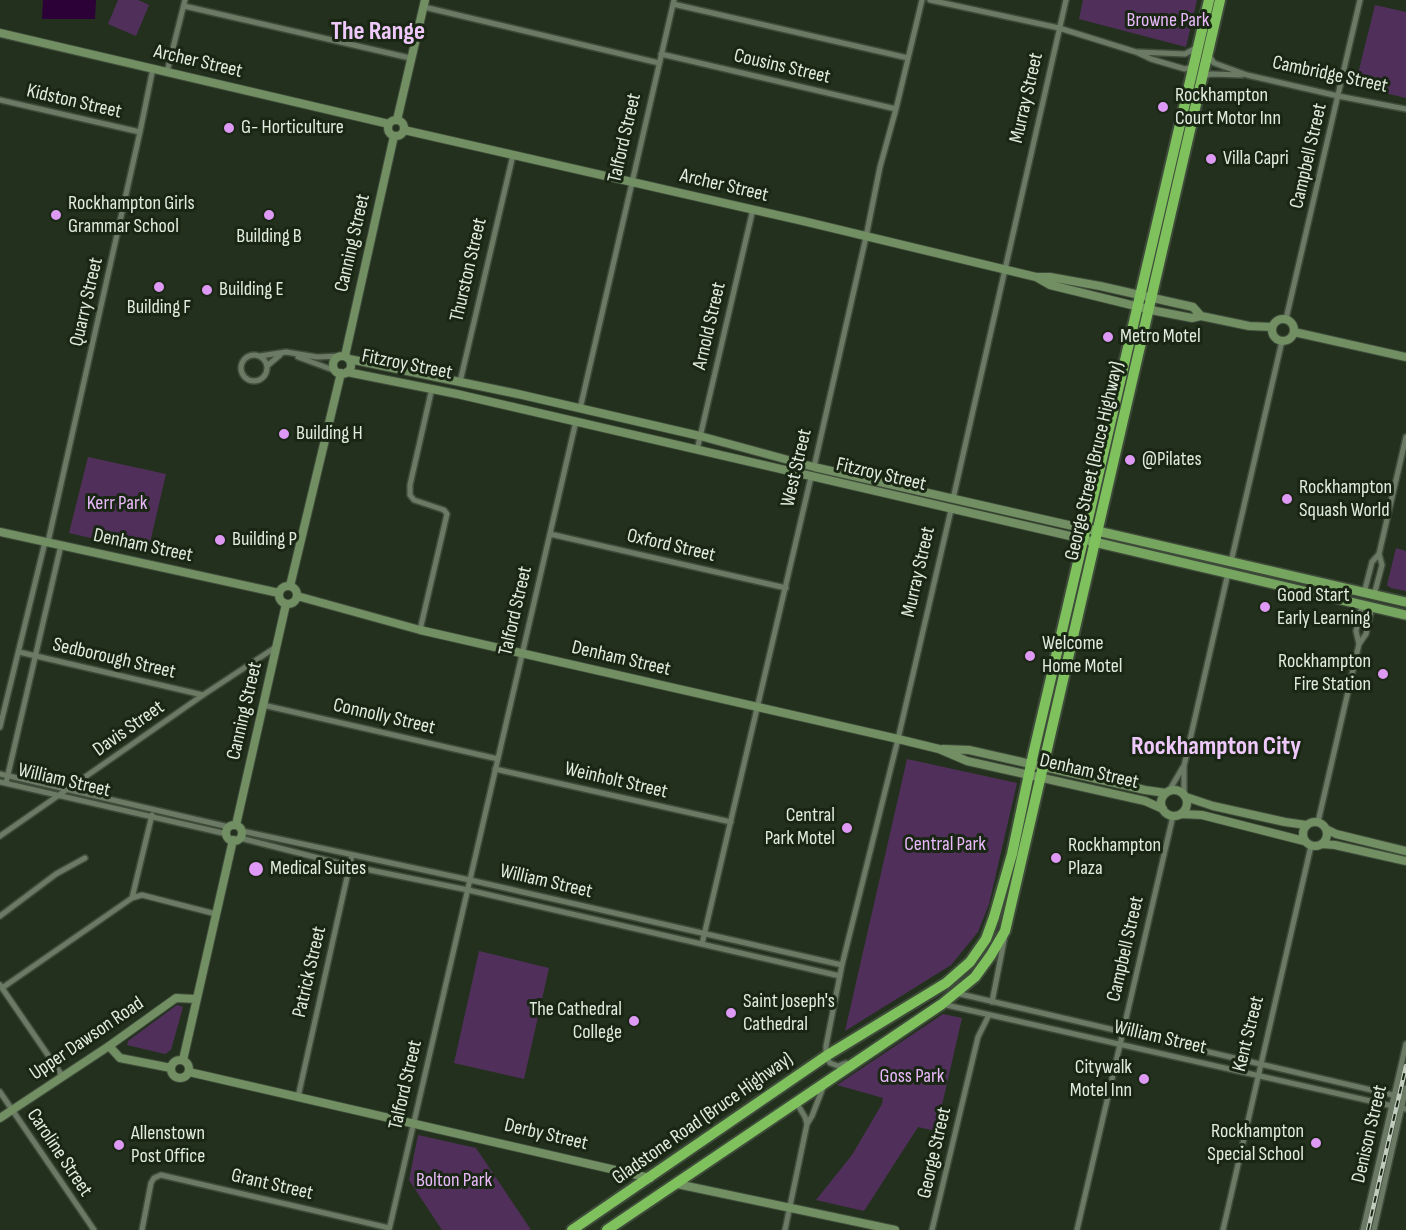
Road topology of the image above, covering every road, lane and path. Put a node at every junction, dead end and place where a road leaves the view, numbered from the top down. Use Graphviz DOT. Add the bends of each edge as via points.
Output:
graph roads {
  1 [pos="922,0"];
  2 [pos="930,0"];
  3 [pos="1066,0"];
  4 [pos="1209,0"];
  5 [pos="1218,0"];
  6 [pos="1360,0"];
  7 [pos="673,2"];
  8 [pos="184,3"];
  9 [pos="424,4"];
  10 [pos="1059,28"];
  11 [pos="0,33"];
  12 [pos="1196,48"];
  13 [pos="1136,51"];
  14 [pos="661,54"];
  15 [pos="1208,55"];
  16 [pos="410,58"];
  17 [pos="908,58"];
  18 [pos="659,63"];
  19 [pos="153,68"];
  20 [pos="1192,68"];
  21 [pos="167,72"];
  22 [pos="1247,75"];
  23 [pos="1202,76"];
  24 [pos="1338,96"];
  25 [pos="0,100"];
  26 [pos="896,109"];
  27 [pos="1406,109"];
  28 [pos="393,122"];
  29 [pos="404,130"];
  30 [pos="141,132"];
  31 [pos="394,136"];
  32 [pos="513,155"];
  33 [pos="632,181"];
  34 [pos="753,209"];
  35 [pos="866,237"];
  36 [pos="1005,270"];
  37 [pos="1152,298"];
  38 [pos="1139,301"];
  39 [pos="1149,309"];
  40 [pos="1202,316"];
  41 [pos="1287,319"];
  42 [pos="1272,327"];
  43 [pos="1294,332"];
  44 [pos="1282,341"];
  45 [pos="260,356"];
  46 [pos="345,357"];
  47 [pos="1406,357"];
  48 [pos="267,366"];
  49 [pos="403,370"];
  50 [pos="341,372"];
  51 [pos="434,378"];
  52 [pos="401,382"];
  53 [pos="460,382"];
  54 [pos="432,388"];
  55 [pos="458,394"];
  56 [pos="580,409"];
  57 [pos="576,421"];
  58 [pos="700,436"];
  59 [pos="1406,437"];
  60 [pos="697,450"];
  61 [pos="814,467"];
  62 [pos="811,477"];
  63 [pos="953,499"];
  64 [pos="951,510"];
  65 [pos="1022,514"];
  66 [pos="1020,525"];
  67 [pos="0,532"];
  68 [pos="550,534"];
  69 [pos="1084,534"];
  70 [pos="1096,537"];
  71 [pos="46,542"];
  72 [pos="61,545"];
  73 [pos="1379,554"];
  74 [pos="1231,562"];
  75 [pos="1228,573"];
  76 [pos="290,586"];
  77 [pos="786,588"];
  78 [pos="279,593"];
  79 [pos="1369,594"];
  80 [pos="297,596"];
  81 [pos="1406,602"];
  82 [pos="286,604"];
  83 [pos="1362,604"];
  84 [pos="1372,607"];
  85 [pos="1406,615"];
  86 [pos="420,630"];
  87 [pos="1359,644"];
  88 [pos="276,647"];
  89 [pos="19,652"];
  90 [pos="523,653"];
  91 [pos="34,656"];
  92 [pos="202,695"];
  93 [pos="263,705"];
  94 [pos="758,708"];
  95 [pos="0,727"];
  96 [pos="898,739"];
  97 [pos="939,749"];
  98 [pos="498,759"];
  99 [pos="1031,764"];
  100 [pos="1043,766"];
  101 [pos="1184,766"];
  102 [pos="495,769"];
  103 [pos="0,774"];
  104 [pos="1029,775"];
  105 [pos="8,776"];
  106 [pos="1041,778"];
  107 [pos="3,782"];
  108 [pos="68,790"];
  109 [pos="1168,792"];
  110 [pos="59,795"];
  111 [pos="1185,795"];
  112 [pos="1163,809"];
  113 [pos="153,810"];
  114 [pos="1177,815"];
  115 [pos="152,817"];
  116 [pos="731,822"];
  117 [pos="1318,822"];
  118 [pos="1306,825"];
  119 [pos="1326,830"];
  120 [pos="234,833"];
  121 [pos="0,836"];
  122 [pos="1308,843"];
  123 [pos="1322,844"];
  124 [pos="1406,850"];
  125 [pos="352,855"];
  126 [pos="85,858"];
  127 [pos="1406,861"];
  128 [pos="350,866"];
  129 [pos="470,880"];
  130 [pos="468,890"];
  131 [pos="132,898"];
  132 [pos="216,914"];
  133 [pos="0,916"];
  134 [pos="991,927"];
  135 [pos="1005,931"];
  136 [pos="705,934"];
  137 [pos="702,944"];
  138 [pos="842,965"];
  139 [pos="840,976"];
  140 [pos="1,986"];
  141 [pos="956,993"];
  142 [pos="196,999"];
  143 [pos="993,1002"];
  144 [pos="942,1004"];
  145 [pos="896,1015"];
  146 [pos="989,1015"];
  147 [pos="1123,1032"];
  148 [pos="1120,1044"];
  149 [pos="1406,1044"];
  150 [pos="109,1046"];
  151 [pos="876,1049"];
  152 [pos="826,1056"];
  153 [pos="183,1060"];
  154 [pos="1261,1065"];
  155 [pos="171,1068"];
  156 [pos="189,1072"];
  157 [pos="1258,1076"];
  158 [pos="63,1077"];
  159 [pos="825,1083"];
  160 [pos="1406,1088"];
  161 [pos="0,1092"];
  162 [pos="1394,1095"];
  163 [pos="298,1097"];
  164 [pos="1405,1097"];
  165 [pos="796,1102"];
  166 [pos="1392,1106"];
  167 [pos="1404,1109"];
  168 [pos="12,1110"];
  169 [pos="0,1118"];
  170 [pos="415,1123"];
  171 [pos="807,1124"];
  172 [pos="651,1178"];
  173 [pos="677,1184"];
  174 [pos="790,1209"];
  175 [pos="389,1229"];
  176 [pos="94,1230"];
  177 [pos="142,1230"];
  178 [pos="572,1230"];
  179 [pos="607,1230"];
  180 [pos="785,1230"];
  181 [pos="895,1230"];
  182 [pos="932,1230"];
  183 [pos="1077,1230"];
  184 [pos="1223,1230"];
  185 [pos="1363,1230"];
  186 [pos="1374,1230"];
  1 -- 17 [label="street, West Street"];
  2 -- 10 [label="street"];
  3 -- 10 [label="street, Murray Street"];
  4 -- 12 [label="highway, George Street (Bruce Highway)"];
  5 -- 15 [label="highway, George Street (Bruce Highway)"];
  5 -- 20 [label="street" via="1199,62"];
  6 -- 24 [label="street, Campbell Street"];
  7 -- 14 [label="street, Talford Street"];
  7 -- 17 [label="street"];
  8 -- 16 [label="street"];
  8 -- 21 [label="street"];
  9 -- 16 [label="street"];
  9 -- 18 [label="street"];
  10 -- 13 [label="street"];
  10 -- 36 [label="street, Murray Street"];
  11 -- 19 [label="street, Archer Street"];
  12 -- 13 [label="street" via="1185,54"];
  12 -- 20 [label="highway, George Street (Bruce Highway)"];
  13 -- 20 [label="street" via="1151,59"];
  14 -- 18 [label="street, Talford Street"];
  14 -- 26 [label="street, Cousins Street"];
  15 -- 22 [label="street, Cambridge Street" via="1214,63"];
  15 -- 23 [label="highway, George Street (Bruce Highway)"];
  16 -- 28 [label="street"];
  17 -- 26 [label="street, West Street"];
  18 -- 33 [label="street, Talford Street"];
  19 -- 21 [label="street, Archer Street"];
  19 -- 30 [label="street, Quarry Street"];
  20 -- 38 [label="highway, George Street (Bruce Highway)"];
  21 -- 28 [label="street, Archer Street"];
  22 -- 23 [label="street, Cambridge Street"];
  22 -- 24 [label="street, Cambridge Street"];
  23 -- 37 [label="highway, George Street (Bruce Highway)"];
  24 -- 27 [label="street, Cambridge Street"];
  24 -- 41 [label="street, Campbell Street"];
  25 -- 30 [label="street, Kidston Street"];
  26 -- 35 [label="street, West Street"];
  28 -- 29 [label="street" via="401,123"];
  28 -- 31 [label="street" via="388,131"];
  29 -- 31 [label="street"];
  29 -- 32 [label="street, Archer Street"];
  30 -- 71 [label="street, Quarry Street"];
  31 -- 46 [label="street, Canning Street"];
  32 -- 33 [label="street, Archer Street"];
  32 -- 53 [label="street, Thurston Street"];
  33 -- 34 [label="street, Archer Street"];
  33 -- 56 [label="street, Talford Street"];
  34 -- 35 [label="street, Archer Street"];
  34 -- 58 [label="street, Arnold Street"];
  35 -- 36 [label="street, Archer Street"];
  35 -- 61 [label="street, West Street"];
  36 -- 38 [label="street, Archer Street" via="1036,277 1050,285"];
  36 -- 63 [label="street, Murray Street"];
  37 -- 38 [label="street, Archer Street"];
  37 -- 39 [label="highway, George Street (Bruce Highway)"];
  37 -- 40 [label="street, Archer Street" via="1193,307"];
  38 -- 39 [label="street, Archer Street"];
  38 -- 69 [label="highway, George Street (Bruce Highway)"];
  39 -- 40 [label="street, Archer Street" via="1192,318"];
  39 -- 70 [label="highway, George Street (Bruce Highway)"];
  40 -- 42 [label="street, Archer Street"];
  41 -- 42 [label="street" via="1276,321"];
  41 -- 43 [label="street"];
  42 -- 44 [label="street" via="1275,337"];
  43 -- 44 [label="street" via="1290,339"];
  43 -- 47 [label="street"];
  44 -- 74 [label="street"];
  45 -- 46 [label="street" via="286,352"];
  45 -- 48 [label="street"];
  45 -- 48 [label="street" via="244,358 242,374 249,380 258,380 265,375"];
  46 -- 49 [label="street, Fitzroy Street"];
  46 -- 50 [label="street" via="351,365"];
  46 -- 50 [label="street" via="334,363"];
  48 -- 50 [label="street" via="284,355"];
  49 -- 51 [label="street, Fitzroy Street"];
  49 -- 52 [label="street"];
  50 -- 52 [label="street, Fitzroy Street"];
  50 -- 76 [label="street"];
  51 -- 53 [label="street, Fitzroy Street"];
  51 -- 54 [label="street"];
  52 -- 54 [label="street, Fitzroy Street"];
  53 -- 55 [label="street, Thurston Street"];
  53 -- 56 [label="street, Fitzroy Street"];
  54 -- 55 [label="street, Fitzroy Street"];
  54 -- 86 [label="street" via="410,495 447,514"];
  55 -- 57 [label="street, Fitzroy Street"];
  56 -- 57 [label="street, Talford Street"];
  56 -- 58 [label="street, Fitzroy Street"];
  57 -- 60 [label="street, Fitzroy Street"];
  57 -- 68 [label="street, Talford Street"];
  58 -- 60 [label="street, Arnold Street"];
  58 -- 61 [label="street, Fitzroy Street"];
  59 -- 73 [label="street"];
  60 -- 62 [label="street, Fitzroy Street"];
  61 -- 62 [label="street, West Street"];
  61 -- 63 [label="street, Fitzroy Street"];
  62 -- 64 [label="street, Fitzroy Street"];
  62 -- 77 [label="street, West Street"];
  63 -- 64 [label="street, Murray Street"];
  63 -- 65 [label="street, Fitzroy Street"];
  64 -- 66 [label="street, Fitzroy Street"];
  64 -- 96 [label="street, Murray Street"];
  65 -- 66 [label="street"];
  65 -- 69 [label="street, Fitzroy Street"];
  66 -- 69 [label="street, Fitzroy Street"];
  67 -- 71 [label="street, Denham Street"];
  68 -- 77 [label="street, Oxford Street"];
  68 -- 90 [label="street, Talford Street"];
  69 -- 70 [label="main road, Fitzroy Street"];
  69 -- 99 [label="highway, George Street (Bruce Highway)"];
  70 -- 74 [label="main road, Fitzroy Street"];
  70 -- 75 [label="main road, Fitzroy Street"];
  70 -- 100 [label="highway, George Street (Bruce Highway)"];
  71 -- 72 [label="street, Denham Street"];
  71 -- 89 [label="street, Quarry Street"];
  72 -- 78 [label="street, Denham Street"];
  72 -- 91 [label="street"];
  73 -- 79 [label="street" via="1372,562"];
  73 -- 79 [label="street" via="1382,565"];
  74 -- 75 [label="main road"];
  74 -- 79 [label="main road, Fitzroy Street"];
  75 -- 83 [label="main road, Fitzroy Street"];
  75 -- 101 [label="street"];
  76 -- 78 [label="street"];
  76 -- 80 [label="street"];
  77 -- 94 [label="street, West Street"];
  78 -- 82 [label="street"];
  79 -- 81 [label="main road, Fitzroy Street"];
  79 -- 83 [label="main road"];
  79 -- 84 [label="main road"];
  80 -- 82 [label="street" via="294,602"];
  80 -- 86 [label="street, Denham Street"];
  82 -- 88 [label="street, Canning Street"];
  83 -- 84 [label="main road, Fitzroy Street"];
  83 -- 87 [label="street" via="1356,631"];
  84 -- 85 [label="main road, Fitzroy Street"];
  84 -- 87 [label="street" via="1366,634"];
  86 -- 90 [label="street, Denham Street"];
  87 -- 117 [label="street"];
  88 -- 92 [label="street, Davis Street"];
  88 -- 93 [label="street, Canning Street"];
  89 -- 91 [label="street, Sedborough Street"];
  89 -- 95 [label="street, Quarry Street"];
  90 -- 94 [label="street, Denham Street"];
  90 -- 98 [label="street, Talford Street"];
  91 -- 92 [label="street, Sedborough Street"];
  91 -- 105 [label="street"];
  92 -- 108 [label="street, Davis Street"];
  93 -- 98 [label="street, Connolly Street"];
  93 -- 120 [label="street, Canning Street"];
  94 -- 96 [label="street, Denham Street"];
  94 -- 116 [label="street, West Street"];
  96 -- 97 [label="street, Denham Street"];
  96 -- 138 [label="street, Murray Street"];
  97 -- 99 [label="street, Denham Street" via="969,750"];
  97 -- 104 [label="street, Denham Street" via="967,762"];
  98 -- 102 [label="street, Talford Street"];
  99 -- 100 [label="street, Denham Street"];
  99 -- 104 [label="highway, George Street (Bruce Highway)"];
  100 -- 106 [label="highway, George Street (Bruce Highway)"];
  100 -- 109 [label="street, Denham Street"];
  101 -- 109 [label="street"];
  101 -- 111 [label="street"];
  102 -- 116 [label="street, Weinholt Street"];
  102 -- 129 [label="street, Talford Street"];
  103 -- 105 [label="street, William Street"];
  104 -- 106 [label="street, Denham Street"];
  104 -- 134 [label="highway, George Street (Bruce Highway)"];
  105 -- 107 [label="street"];
  105 -- 108 [label="street, William Street"];
  106 -- 112 [label="street, Denham Street" via="1144,801"];
  106 -- 135 [label="highway, George Street (Bruce Highway)"];
  107 -- 110 [label="street, William Street"];
  108 -- 110 [label="street, Davis Street"];
  108 -- 113 [label="street, William Street"];
  109 -- 111 [label="street" via="1177,790"];
  109 -- 112 [label="street" via="1162,800"];
  110 -- 115 [label="street, William Street"];
  110 -- 121 [label="street, Davis Street"];
  111 -- 114 [label="street" via="1187,805"];
  111 -- 118 [label="street" via="1213,806"];
  112 -- 114 [label="street"];
  113 -- 115 [label="street"];
  113 -- 120 [label="street, William Street"];
  114 -- 122 [label="street" via="1202,815"];
  114 -- 147 [label="street, Campbell Street"];
  115 -- 120 [label="street, William Street"];
  115 -- 131 [label="street"];
  116 -- 136 [label="street, West Street"];
  117 -- 118 [label="street"];
  117 -- 119 [label="street"];
  118 -- 122 [label="street" via="1302,834"];
  119 -- 123 [label="street"];
  119 -- 124 [label="street"];
  120 -- 125 [label="street, William Street"];
  120 -- 128 [label="street, William Street"];
  120 -- 132 [label="street, Canning Street"];
  122 -- 123 [label="street"];
  122 -- 154 [label="street, Kent Street"];
  123 -- 127 [label="street"];
  125 -- 128 [label="street, Patrick Street"];
  125 -- 129 [label="street, William Street"];
  126 -- 133 [label="street"];
  128 -- 130 [label="street, William Street"];
  128 -- 163 [label="street, Patrick Street"];
  129 -- 130 [label="street, Talford Street"];
  129 -- 136 [label="street, William Street"];
  130 -- 137 [label="street, William Street"];
  130 -- 170 [label="street, Talford Street"];
  131 -- 132 [label="street" via="142,895"];
  131 -- 140 [label="street"];
  132 -- 142 [label="street, Canning Street"];
  134 -- 145 [label="highway, Gladstone Road (Bruce Highway)" via="978,951 959,973"];
  135 -- 141 [label="highway, Gladstone Road (Bruce Highway)" via="983,967"];
  135 -- 143 [label="street"];
  136 -- 137 [label="street, West Street"];
  136 -- 138 [label="street, William Street"];
  137 -- 139 [label="street, William Street"];
  138 -- 139 [label="street, Murray Street"];
  139 -- 152 [label="street, Murray Street"];
  140 -- 158 [label="street"];
  141 -- 143 [label="street, William Street"];
  141 -- 144 [label="highway, Gladstone Road (Bruce Highway)"];
  141 -- 145 [label="highway" via="946,993"];
  142 -- 150 [label="street, Upper Dawson Road" via="177,998"];
  142 -- 153 [label="street, Canning Street"];
  143 -- 147 [label="street, William Street"];
  144 -- 146 [label="street, William Street"];
  144 -- 151 [label="highway, Gladstone Road (Bruce Highway)"];
  145 -- 152 [label="highway, Gladstone Road (Bruce Highway)"];
  146 -- 148 [label="street, William Street"];
  146 -- 182 [label="street, George Street" via="978,1037"];
  147 -- 148 [label="street, Campbell Street"];
  147 -- 154 [label="street, William Street"];
  148 -- 157 [label="street, William Street"];
  148 -- 183 [label="street, Campbell Street"];
  149 -- 162 [label="street, Denison Street"];
  150 -- 155 [label="street" via="120,1058"];
  150 -- 158 [label="street, Upper Dawson Road"];
  151 -- 152 [label="street" via="870,1048 838,1066 830,1064"];
  151 -- 159 [label="highway, Gladstone Road (Bruce Highway)"];
  152 -- 172 [label="highway, Gladstone Road (Bruce Highway)"];
  153 -- 155 [label="street" via="174,1062"];
  153 -- 156 [label="street"];
  154 -- 157 [label="street, Kent Street"];
  154 -- 162 [label="street, William Street"];
  155 -- 156 [label="street" via="178,1078"];
  156 -- 163 [label="street, Derby Street"];
  157 -- 166 [label="street, William Street"];
  157 -- 184 [label="street, Kent Street"];
  158 -- 168 [label="street, Upper Dawson Road"];
  159 -- 165 [label="highway, Gladstone Road (Bruce Highway)"];
  159 -- 171 [label="street"];
  160 -- 164 [label="street, Denison Street"];
  161 -- 168 [label="street, Caroline Street"];
  162 -- 164 [label="street, William Street"];
  162 -- 166 [label="street, Denison Street"];
  163 -- 170 [label="street, Derby Street"];
  164 -- 167 [label="street, Denison Street"];
  165 -- 171 [label="street"];
  165 -- 173 [label="highway, Gladstone Road (Bruce Highway)"];
  166 -- 167 [label="street, William Street"];
  166 -- 185 [label="street, Denison Street"];
  167 -- 186 [label="street, Denison Street"];
  168 -- 169 [label="street, Upper Dawson Road"];
  168 -- 176 [label="street, Caroline Street"];
  170 -- 172 [label="street, Derby Street"];
  170 -- 175 [label="street, Talford Street"];
  171 -- 174 [label="street"];
  172 -- 173 [label="highway, Derby Street"];
  172 -- 178 [label="highway, Gladstone Road (Bruce Highway)"];
  173 -- 174 [label="street, Derby Street"];
  173 -- 179 [label="highway, Gladstone Road (Bruce Highway)"];
  174 -- 180 [label="street"];
  174 -- 181 [label="street, Derby Street"];
  175 -- 177 [label="street, Grant Street" via="165,1175 151,1183"];
}
